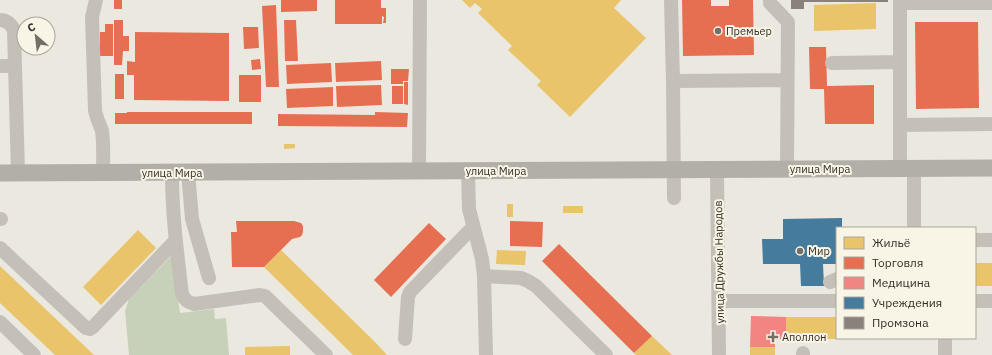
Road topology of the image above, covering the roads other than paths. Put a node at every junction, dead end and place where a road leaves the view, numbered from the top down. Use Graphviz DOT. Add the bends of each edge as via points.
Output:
graph roads {
  1 [pos="96,0"];
  2 [pos="420,0"];
  3 [pos="671,0"];
  4 [pos="770,0"];
  5 [pos="900,1"];
  6 [pos="916,1"];
  7 [pos="992,3"];
  8 [pos="0,20"];
  9 [pos="900,62"];
  10 [pos="832,63"];
  11 [pos="0,66"];
  12 [pos="15,66"];
  13 [pos="787,80"];
  14 [pos="673,81"];
  15 [pos="992,124"];
  16 [pos="900,125"];
  17 [pos="907,168"];
  18 [pos="992,168"];
  19 [pos="717,169"];
  20 [pos="787,169"];
  21 [pos="673,170"];
  22 [pos="419,171"];
  23 [pos="468,171"];
  24 [pos="0,173"];
  25 [pos="18,173"];
  26 [pos="102,173"];
  27 [pos="180,173"];
  28 [pos="674,198"];
  29 [pos="914,227"];
  30 [pos="473,228"];
  31 [pos="976,240"];
  32 [pos="992,240"];
  33 [pos="175,241"];
  34 [pos="0,248"];
  35 [pos="484,276"];
  36 [pos="209,278"];
  37 [pos="719,301"];
  38 [pos="836,301"];
  39 [pos="976,301"];
  40 [pos="992,301"];
  41 [pos="0,322"];
  42 [pos="405,339"];
  43 [pos="945,339"];
  44 [pos="34,355"];
  45 [pos="326,355"];
  46 [pos="486,355"];
  47 [pos="606,355"];
  48 [pos="719,355"];
  49 [pos="945,355"];
  1 -- 26 [label="street" via="92,17 95,110 102,130"];
  2 -- 22 [label="street"];
  3 -- 14 [label="street"];
  4 -- 13 [label="street" via="788,22"];
  5 -- 6 [label="street"];
  5 -- 9 [label="street"];
  6 -- 7 [label="street"];
  8 -- 12 [label="street" via="9,22 14,30"];
  9 -- 10 [label="street"];
  9 -- 16 [label="street"];
  11 -- 12 [label="street"];
  12 -- 25 [label="street"];
  13 -- 14 [label="street"];
  13 -- 20 [label="street"];
  14 -- 21 [label="street"];
  15 -- 16 [label="street"];
  16 -- 17 [label="street"];
  17 -- 18 [label="main road, улица Мира"];
  17 -- 20 [label="main road, улица Мира"];
  17 -- 29 [label="street"];
  19 -- 20 [label="main road, улица Мира"];
  19 -- 21 [label="main road, улица Мира"];
  19 -- 37 [label="street, улица Дружбы Народов"];
  21 -- 23 [label="main road, улица Мира"];
  21 -- 28 [label="street"];
  22 -- 23 [label="main road, улица Мира"];
  22 -- 27 [label="main road, улица Мира"];
  23 -- 30 [label="street" via="469,209"];
  24 -- 25 [label="main road, улица Мира"];
  25 -- 26 [label="main road, улица Мира"];
  26 -- 27 [label="main road, улица Мира"];
  27 -- 33 [label="street" via="172,204"];
  27 -- 36 [label="street"];
  30 -- 35 [label="street"];
  30 -- 42 [label="street" via="410,292"];
  31 -- 32 [label="street"];
  33 -- 34 [label="street" via="90,329"];
  33 -- 45 [label="street" via="184,300 194,304 265,296"];
  35 -- 46 [label="street"];
  35 -- 47 [label="street" via="528,280"];
  37 -- 38 [label="street"];
  37 -- 48 [label="street, улица Дружбы Народов"];
  39 -- 40 [label="street"];
  41 -- 44 [label="street"];
  43 -- 49 [label="street"];
}
